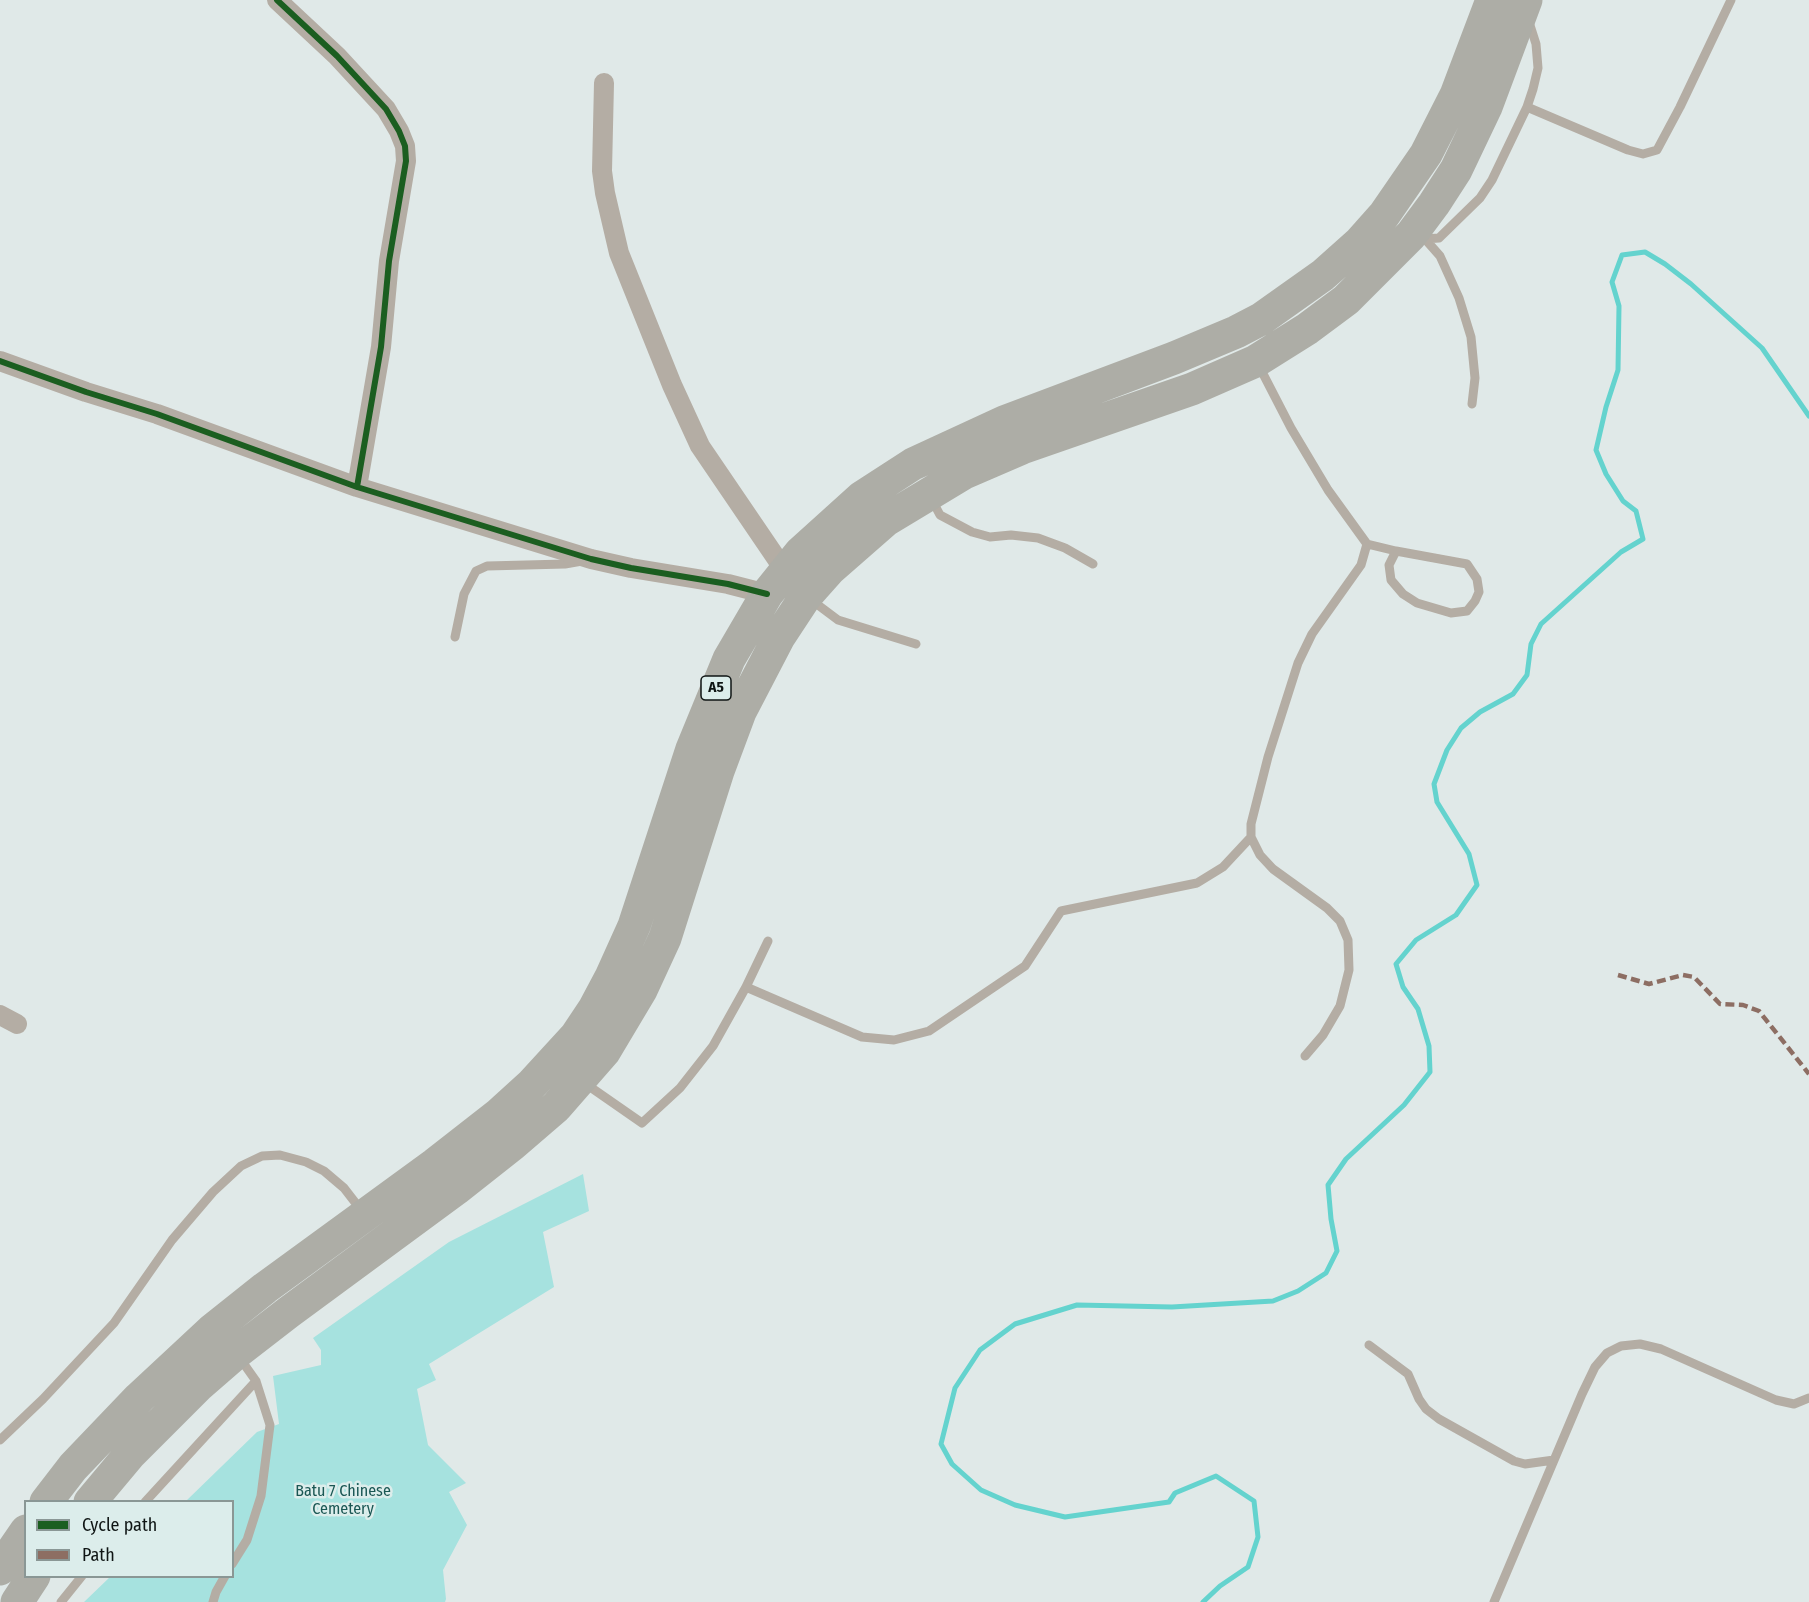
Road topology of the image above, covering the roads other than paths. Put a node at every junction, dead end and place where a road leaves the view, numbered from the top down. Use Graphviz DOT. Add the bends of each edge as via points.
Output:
graph roads {
  1 [pos="277,0"];
  2 [pos="1731,0"];
  3 [pos="1514,3"];
  4 [pos="604,83"];
  5 [pos="1527,106"];
  6 [pos="1418,237"];
  7 [pos="0,361"];
  8 [pos="1256,361"];
  9 [pos="1472,404"];
  10 [pos="357,488"];
  11 [pos="928,493"];
  12 [pos="1367,544"];
  13 [pos="1396,551"];
  14 [pos="591,559"];
  15 [pos="1093,564"];
  16 [pos="786,587"];
  17 [pos="455,638"];
  18 [pos="916,644"];
  19 [pos="1251,837"];
  20 [pos="768,941"];
  21 [pos="746,987"];
  22 [pos="1305,1056"];
  23 [pos="581,1081"];
  24 [pos="364,1214"];
  25 [pos="1369,1345"];
  26 [pos="236,1353"];
  27 [pos="256,1381"];
  28 [pos="1809,1398"];
  29 [pos="0,1440"];
  30 [pos="1554,1460"];
  31 [pos="48,1500"];
  32 [pos="92,1500"];
  33 [pos="147,1500"];
  34 [pos="24,1534"];
  35 [pos="234,1561"];
  36 [pos="0,1569"];
  37 [pos="33,1578"];
  38 [pos="80,1578"];
  39 [pos="224,1578"];
  40 [pos="17,1602"];
  41 [pos="61,1602"];
  42 [pos="213,1602"];
  43 [pos="1494,1602"];
  1 -- 10 [label="street" via="386,109 405,146 381,347"];
  2 -- 5 [label="lane" via="1657,150 1643,154 1628,150"];
  3 -- 5 [label="lane" via="1536,44 1538,68"];
  3 -- 6 [label="highway, A5" via="1486,107"];
  3 -- 16 [label="highway, A5" via="1456,95 1426,154 1384,215 1323,275 1236,332 1004,422 913,464 862,497 819,534"];
  4 -- 16 [label="street" via="602,171 619,253 691,428"];
  5 -- 6 [label="lane" via="1480,198 1439,238"];
  6 -- 8 [label="highway, A5" via="1346,300"];
  6 -- 9 [label="lane" via="1440,256 1459,298 1470,337 1475,378"];
  7 -- 10 [label="street"];
  8 -- 11 [label="highway, A5" via="1192,389 1022,448"];
  8 -- 12 [label="lane" via="1328,490"];
  10 -- 14 [label="street"];
  11 -- 15 [label="lane" via="940,515 972,532 990,537 1038,538"];
  11 -- 16 [label="highway, A5" via="886,520 830,568"];
  12 -- 13 [label="lane"];
  12 -- 19 [label="lane" via="1361,565 1312,634 1298,663 1268,757"];
  13 -- 13 [label="lane" via="1467,564 1477,579 1479,592 1475,601 1467,611 1451,613 1417,603 1391,580 1389,565"];
  14 -- 16 [label="street" via="728,584"];
  14 -- 17 [label="lane" via="565,564 487,566 476,572 465,594"];
  16 -- 18 [label="lane" via="838,620"];
  16 -- 23 [label="highway, A5" via="779,637 740,711 665,938 641,990 604,1052"];
  16 -- 24 [label="highway, A5" via="729,658 692,749 634,926 611,977 576,1036 508,1107"];
  19 -- 21 [label="lane" via="1223,867 1197,883 1061,911 1025,966 928,1031 894,1040 862,1037"];
  19 -- 22 [label="lane" via="1273,869 1340,921 1348,940 1349,970 1340,1006"];
  20 -- 21 [label="lane"];
  21 -- 23 [label="lane" via="706,1054 680,1088 642,1123"];
  23 -- 26 [label="highway, A5" via="505,1151"];
  24 -- 29 [label="lane" via="344,1188 306,1162 280,1155 261,1156 241,1166 172,1240 114,1323"];
  24 -- 31 [label="highway, A5" via="179,1359 73,1467"];
  25 -- 30 [label="lane" via="1408,1374 1419,1399 1439,1419 1514,1461 1526,1464"];
  26 -- 27 [label="lane"];
  26 -- 32 [label="highway, A5" via="164,1418"];
  27 -- 33 [label="lane"];
  27 -- 35 [label="lane" via="270,1425 261,1496 247,1540"];
  28 -- 30 [label="lane" via="1794,1404 1776,1400 1661,1349 1640,1344 1621,1346 1607,1353 1594,1367"];
  30 -- 43 [label="lane"];
  34 -- 36 [label="highway"];
  37 -- 40 [label="highway"];
  38 -- 41 [label="lane"];
  39 -- 42 [label="lane"];
}
